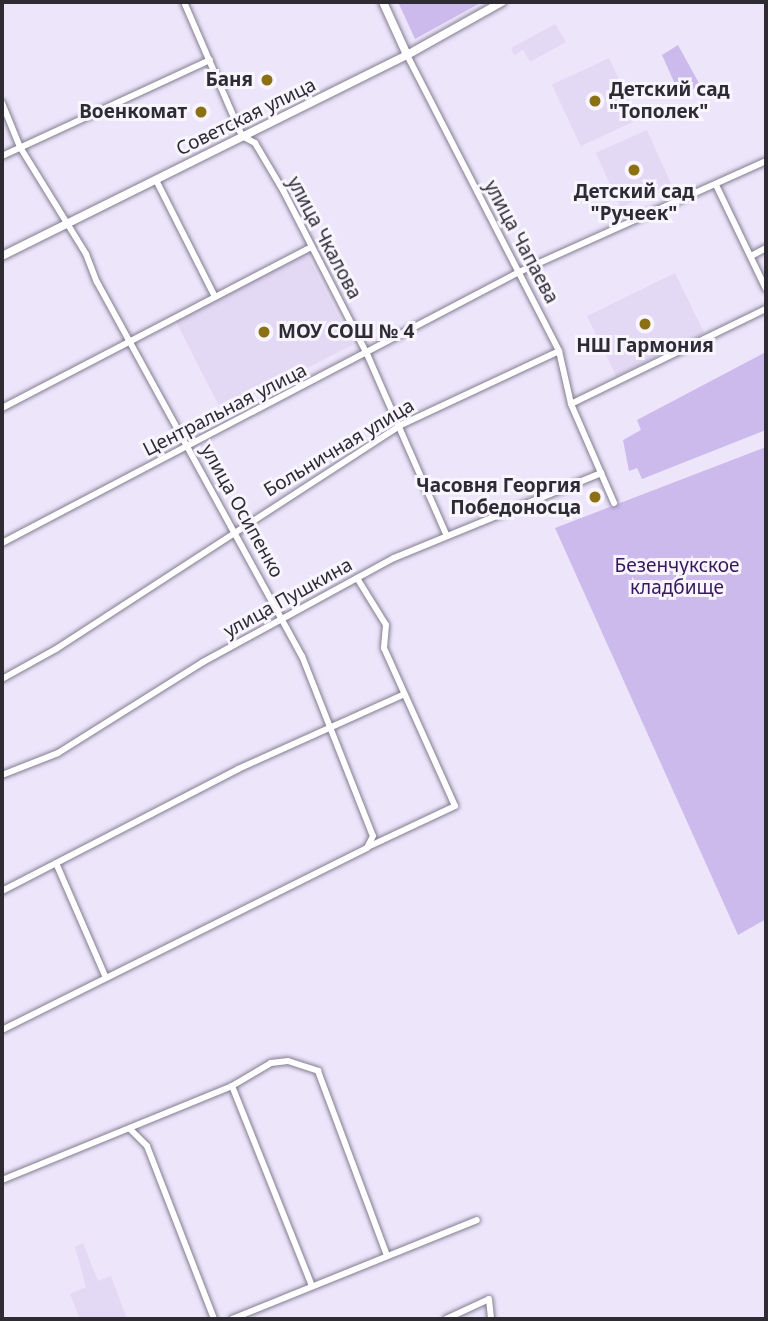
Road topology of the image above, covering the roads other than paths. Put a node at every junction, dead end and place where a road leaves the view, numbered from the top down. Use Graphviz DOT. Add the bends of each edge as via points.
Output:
graph roads {
  1 [pos="184,2"];
  2 [pos="383,2"];
  3 [pos="502,2"];
  4 [pos="407,55"];
  5 [pos="210,60"];
  6 [pos="2,103"];
  7 [pos="242,136"];
  8 [pos="20,147"];
  9 [pos="2,156"];
  10 [pos="766,161"];
  11 [pos="156,180"];
  12 [pos="716,185"];
  13 [pos="69,224"];
  14 [pos="311,247"];
  15 [pos="766,248"];
  16 [pos="2,256"];
  17 [pos="751,256"];
  18 [pos="519,272"];
  19 [pos="766,289"];
  20 [pos="214,295"];
  21 [pos="766,309"];
  22 [pos="128,340"];
  23 [pos="559,351"];
  24 [pos="368,354"];
  25 [pos="571,404"];
  26 [pos="2,408"];
  27 [pos="401,425"];
  28 [pos="188,446"];
  29 [pos="601,473"];
  30 [pos="614,503"];
  31 [pos="237,531"];
  32 [pos="446,534"];
  33 [pos="2,542"];
  34 [pos="357,578"];
  35 [pos="284,621"];
  36 [pos="2,679"];
  37 [pos="402,695"];
  38 [pos="329,725"];
  39 [pos="2,775"];
  40 [pos="367,848"];
  41 [pos="56,863"];
  42 [pos="2,891"];
  43 [pos="106,978"];
  44 [pos="2,1030"];
  45 [pos="232,1086"];
  46 [pos="130,1129"];
  47 [pos="2,1181"];
  48 [pos="477,1220"];
  49 [pos="387,1256"];
  50 [pos="313,1286"];
  51 [pos="214,1319"];
  52 [pos="232,1319"];
  53 [pos="446,1319"];
  54 [pos="491,1319"];
  1 -- 5 [label="street, улица Чкалова"];
  2 -- 4 [label="street, улица Чапаева"];
  3 -- 4 [label="street, Советская улица"];
  4 -- 7 [label="street, Советская улица"];
  4 -- 18 [label="street, улица Чапаева"];
  5 -- 7 [label="street, улица Чкалова"];
  5 -- 8 [label="street"];
  6 -- 8 [label="street, улица Осипенко"];
  7 -- 11 [label="street, Советская улица"];
  7 -- 14 [label="street, улица Чкалова" via="255,144"];
  8 -- 9 [label="street"];
  8 -- 13 [label="street, улица Осипенко"];
  10 -- 12 [label="street, Центральная улица"];
  11 -- 13 [label="street, Советская улица"];
  11 -- 20 [label="street"];
  12 -- 17 [label="street"];
  12 -- 18 [label="street, Центральная улица"];
  13 -- 16 [label="street, Советская улица"];
  13 -- 22 [label="street, улица Осипенко"];
  14 -- 20 [label="street"];
  14 -- 24 [label="street, улица Чкалова"];
  15 -- 17 [label="street"];
  17 -- 19 [label="street"];
  18 -- 23 [label="street, улица Чапаева"];
  18 -- 24 [label="street, Центральная улица"];
  20 -- 22 [label="street"];
  21 -- 25 [label="street"];
  22 -- 26 [label="street"];
  22 -- 28 [label="street, улица Осипенко"];
  23 -- 25 [label="street, улица Чапаева"];
  23 -- 27 [label="street, Больничная улица"];
  24 -- 27 [label="street, улица Чкалова"];
  24 -- 28 [label="street, Центральная улица"];
  25 -- 29 [label="street, улица Чапаева"];
  27 -- 31 [label="street, Больничная улица"];
  27 -- 32 [label="street, улица Чкалова"];
  28 -- 31 [label="street, улица Осипенко"];
  28 -- 33 [label="street, Центральная улица"];
  29 -- 30 [label="street, улица Чапаева"];
  29 -- 32 [label="street, улица Пушкина"];
  31 -- 35 [label="street, улица Осипенко"];
  31 -- 36 [label="street, Больничная улица"];
  32 -- 34 [label="street, улица Пушкина"];
  34 -- 35 [label="street, улица Пушкина"];
  34 -- 37 [label="street" via="386,625 383,643"];
  35 -- 38 [label="street, улица Осипенко"];
  35 -- 39 [label="street, улица Пушкина" via="203,662 58,753"];
  37 -- 38 [label="street"];
  37 -- 40 [label="street" via="455,806"];
  38 -- 40 [label="street, улица Осипенко" via="373,836"];
  38 -- 41 [label="street"];
  40 -- 43 [label="street"];
  41 -- 42 [label="street"];
  41 -- 43 [label="street"];
  43 -- 44 [label="street"];
  45 -- 46 [label="street"];
  45 -- 49 [label="street" via="271,1063 288,1061 318,1071"];
  45 -- 50 [label="street"];
  46 -- 47 [label="street"];
  46 -- 51 [label="street" via="147,1146"];
  48 -- 49 [label="street"];
  49 -- 50 [label="street"];
  50 -- 52 [label="street"];
  53 -- 54 [label="street" via="489,1299"];
}
